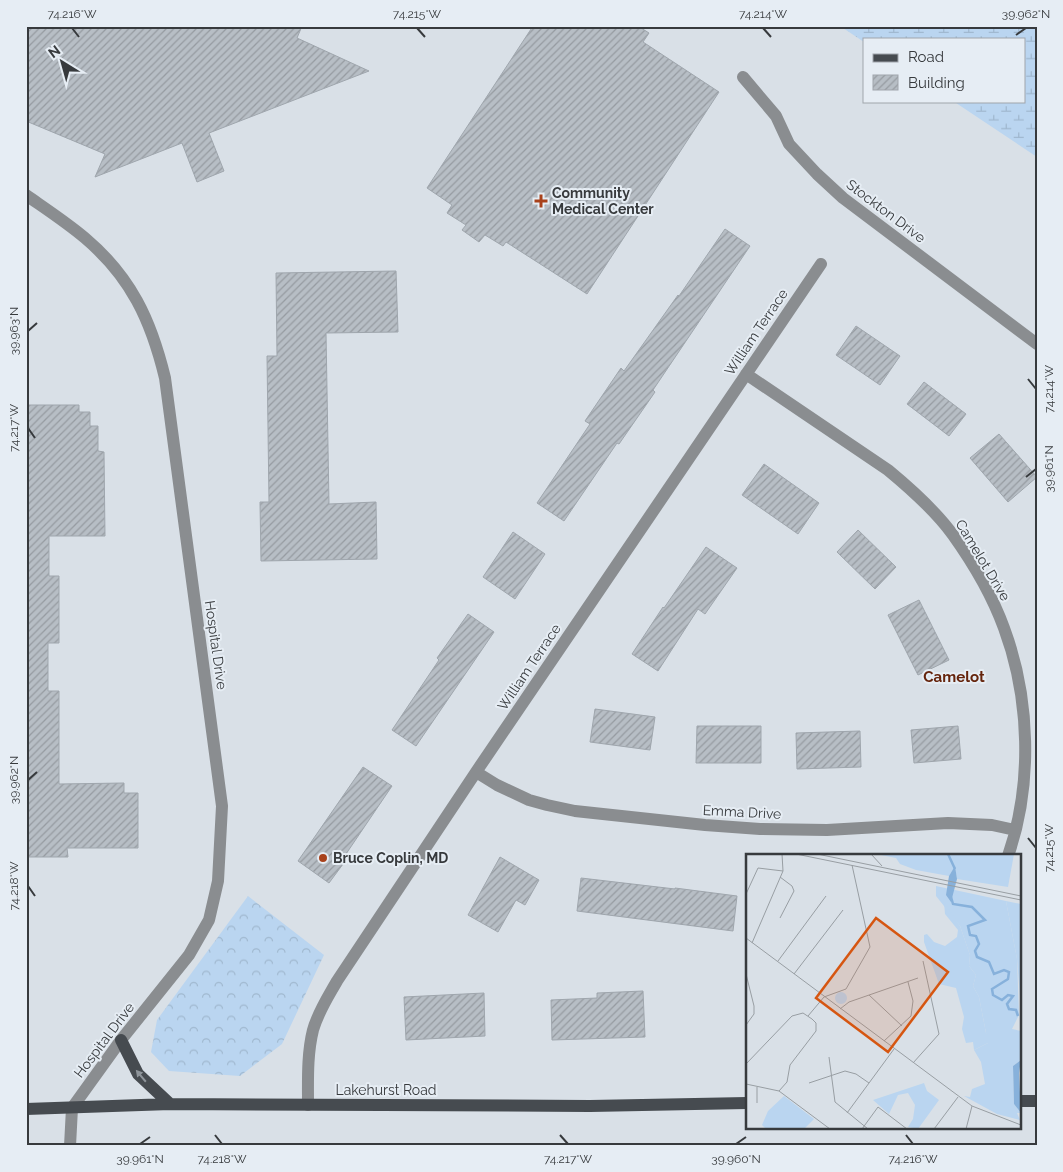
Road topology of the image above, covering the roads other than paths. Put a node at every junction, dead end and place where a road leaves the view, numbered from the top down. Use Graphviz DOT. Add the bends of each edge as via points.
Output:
graph roads {
  1 [pos="743,77"];
  2 [pos="26,195"];
  3 [pos="821,264"];
  4 [pos="1037,344"];
  5 [pos="746,374"];
  6 [pos="476,772"];
  7 [pos="1015,830"];
  8 [pos="1009,854"];
  9 [pos="121,1040"];
  10 [pos="1020,1101"];
  11 [pos="1037,1101"];
  12 [pos="746,1103"];
  13 [pos="170,1104"];
  14 [pos="308,1105"];
  15 [pos="72,1108"];
  16 [pos="26,1109"];
  17 [pos="70,1146"];
  1 -- 4 [label="street, Stockton Drive" via="776,116 789,144 843,198"];
  2 -- 9 [label="street, Hospital Drive" via="84,238 125,280 147,319 159,352 222,806 218,881 209,920 189,955"];
  3 -- 5 [label="street, William Terrace"];
  5 -- 6 [label="street, William Terrace"];
  5 -- 7 [label="street, Camelot Drive" via="906,484 940,518 986,589 1004,628 1022,697 1026,748"];
  6 -- 7 [label="street, Emma Drive" via="514,793 547,806 705,825 827,830 948,823 992,825"];
  6 -- 14 [label="street, William Terrace" via="325,1001 313,1030"];
  7 -- 8 [label="street, Camelot Drive"];
  13 -- 9 [label="main road, one-way" via="138,1074"];
  9 -- 15 [label="street, Hospital Drive"];
  10 -- 11 [label="main road"];
  12 -- 14 [label="main road, Lakehurst Road"];
  13 -- 14 [label="main road, Lakehurst Road"];
  13 -- 15 [label="main road, Lakehurst Road"];
  15 -- 16 [label="main road, Lakehurst Road"];
  15 -- 17 [label="street"];
}
